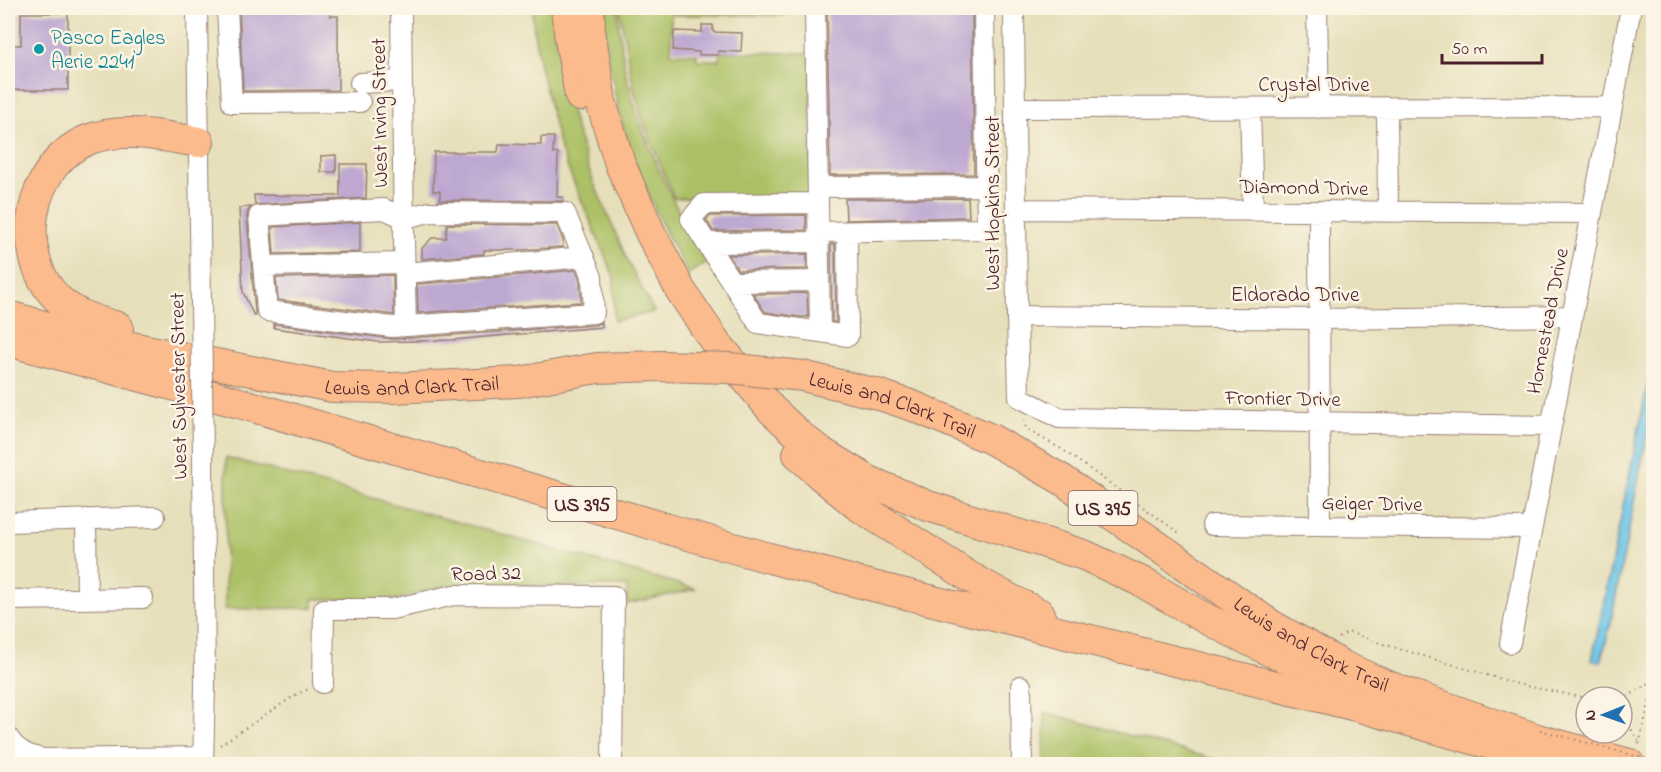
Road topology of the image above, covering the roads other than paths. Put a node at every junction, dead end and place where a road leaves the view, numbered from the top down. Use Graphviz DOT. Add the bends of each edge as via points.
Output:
graph roads {
  1 [pos="197,8"];
  2 [pos="227,8"];
  3 [pos="401,8"];
  4 [pos="566,8"];
  5 [pos="589,8"];
  6 [pos="815,8"];
  7 [pos="984,8"];
  8 [pos="1014,8"];
  9 [pos="1317,8"];
  10 [pos="1631,8"];
  11 [pos="402,81"];
  12 [pos="1612,106"];
  13 [pos="1015,108"];
  14 [pos="1250,108"];
  15 [pos="1319,108"];
  16 [pos="1387,108"];
  17 [pos="199,142"];
  18 [pos="986,186"];
  19 [pos="818,195"];
  20 [pos="1016,209"];
  21 [pos="1253,211"];
  22 [pos="1319,211"];
  23 [pos="1388,212"];
  24 [pos="1592,213"];
  25 [pos="404,219"];
  26 [pos="847,232"];
  27 [pos="819,237"];
  28 [pos="706,243"];
  29 [pos="584,257"];
  30 [pos="263,266"];
  31 [pos="404,268"];
  32 [pos="819,281"];
  33 [pos="732,282"];
  34 [pos="8,316"];
  35 [pos="1017,316"];
  36 [pos="1572,316"];
  37 [pos="1319,319"];
  38 [pos="406,326"];
  39 [pos="820,332"];
  40 [pos="8,341"];
  41 [pos="393,388"];
  42 [pos="1019,397"];
  43 [pos="1319,423"];
  44 [pos="1551,426"];
  45 [pos="155,517"];
  46 [pos="86,519"];
  47 [pos="8,522"];
  48 [pos="1212,525"];
  49 [pos="1320,526"];
  50 [pos="1532,528"];
  51 [pos="142,598"];
  52 [pos="87,599"];
  53 [pos="8,600"];
  54 [pos="1510,643"];
  55 [pos="1160,657"];
  56 [pos="323,683"];
  57 [pos="1383,684"];
  58 [pos="1021,686"];
  59 [pos="8,739"];
  60 [pos="1542,747"];
  61 [pos="1634,757"];
  62 [pos="203,761"];
  63 [pos="612,765"];
  64 [pos="1022,765"];
  1 -- 17 [label="street, West Sylvester Street"];
  2 -- 11 [label="street" via="232,103 360,93"];
  3 -- 11 [label="street, West Irving Street"];
  4 -- 55 [label="highway" via="582,106 601,169 632,242 664,300 759,416 857,505 968,576 1046,616"];
  5 -- 57 [label="highway" via="601,102 620,164 650,232 681,291 714,340 771,409 800,436 869,481 928,506 1084,555 1270,651 1324,673"];
  6 -- 19 [label="street"];
  7 -- 18 [label="street"];
  8 -- 13 [label="street, West Hopkins Street"];
  9 -- 15 [label="street"];
  10 -- 12 [label="street, Homestead Drive"];
  11 -- 25 [label="street, West Irving Street"];
  12 -- 16 [label="street, Crystal Drive"];
  12 -- 24 [label="street, Homestead Drive"];
  13 -- 14 [label="street, Crystal Drive"];
  13 -- 20 [label="street, West Hopkins Street"];
  14 -- 15 [label="street, Crystal Drive"];
  14 -- 21 [label="street"];
  15 -- 16 [label="street, Crystal Drive"];
  16 -- 23 [label="street"];
  17 -- 41 [label="highway" via="123,132 89,140 71,150 57,163 38,193 31,226 33,248 45,282 75,312 94,321 295,366 359,376"];
  17 -- 62 [label="street, West Sylvester Street, bridge"];
  18 -- 19 [label="street"];
  18 -- 26 [label="street" via="987,229"];
  19 -- 27 [label="street"];
  19 -- 28 [label="street" via="704,204 691,219"];
  20 -- 21 [label="street, Diamond Drive"];
  20 -- 35 [label="street, West Hopkins Street"];
  21 -- 22 [label="street, Diamond Drive"];
  22 -- 23 [label="street, Diamond Drive"];
  22 -- 37 [label="street"];
  23 -- 24 [label="street, Diamond Drive"];
  24 -- 36 [label="street, Homestead Drive"];
  25 -- 29 [label="street" via="430,212 565,213"];
  25 -- 30 [label="street" via="384,209 259,216"];
  25 -- 31 [label="street, West Irving Street"];
  26 -- 27 [label="street"];
  26 -- 39 [label="street" via="848,336"];
  27 -- 28 [label="street"];
  27 -- 32 [label="street"];
  28 -- 33 [label="street"];
  29 -- 31 [label="street"];
  29 -- 38 [label="street" via="592,277 594,313"];
  30 -- 31 [label="street"];
  30 -- 38 [label="street" via="267,311"];
  31 -- 38 [label="street, West Irving Street"];
  32 -- 33 [label="street"];
  32 -- 39 [label="street"];
  33 -- 39 [label="street" via="758,322"];
  34 -- 41 [label="highway, Lewis and Clark Trail / US 395" via="91,339 332,387"];
  35 -- 37 [label="street, Eldorado Drive"];
  35 -- 42 [label="street, West Hopkins Street"];
  36 -- 37 [label="street, Eldorado Drive"];
  36 -- 44 [label="street, Homestead Drive"];
  37 -- 43 [label="street"];
  40 -- 55 [label="highway, Lewis and Clark Trail / US 395" via="236,402 853,581"];
  41 -- 57 [label="highway, Lewis and Clark Trail / US 395, bridge" via="519,382 597,368 661,366 803,376 868,392 914,406 991,438 1060,479 1271,625"];
  42 -- 43 [label="street, Frontier Drive" via="1059,418"];
  43 -- 44 [label="street, Frontier Drive"];
  43 -- 49 [label="street"];
  44 -- 50 [label="street, Homestead Drive"];
  45 -- 46 [label="street"];
  46 -- 47 [label="street"];
  46 -- 52 [label="street"];
  48 -- 49 [label="street, Geiger Drive"];
  49 -- 50 [label="street, Geiger Drive"];
  50 -- 54 [label="street, Homestead Drive"];
  51 -- 52 [label="street"];
  52 -- 53 [label="street"];
  55 -- 60 [label="highway, Lewis and Clark Trail / US 395"];
  56 -- 63 [label="street, Road 32" via="324,609 392,609 454,595 614,596"];
  57 -- 60 [label="highway, Lewis and Clark Trail / US 395"];
  58 -- 64 [label="street"];
  59 -- 62 [label="street" via="23,753 44,759"];
  60 -- 61 [label="highway, Lewis and Clark Trail / US 395"];
}
